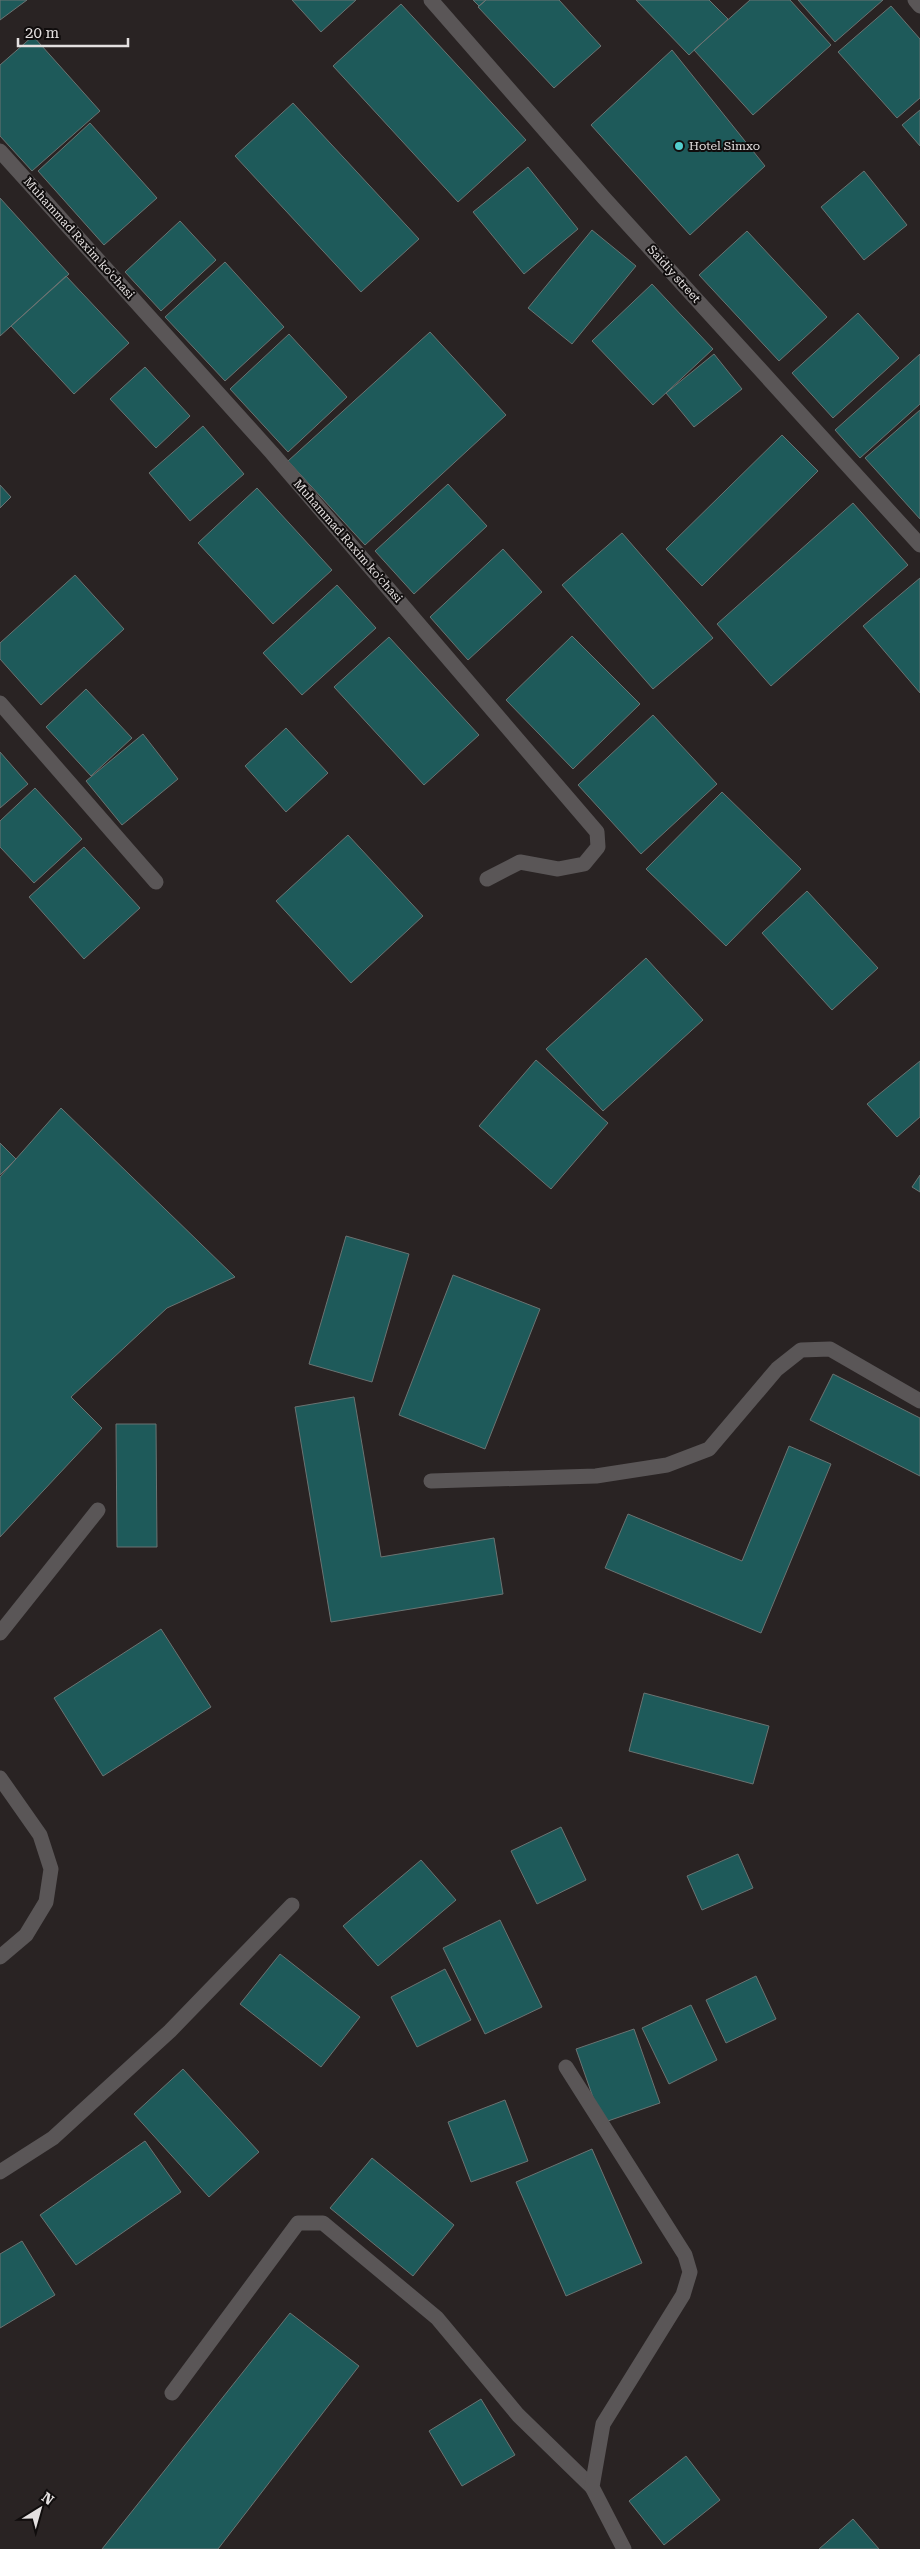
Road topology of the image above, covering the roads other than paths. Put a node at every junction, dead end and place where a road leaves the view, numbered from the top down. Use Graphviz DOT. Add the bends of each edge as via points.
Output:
graph roads {
  1 [pos="431,0"];
  2 [pos="915,0"];
  3 [pos="920,6"];
  4 [pos="0,151"];
  5 [pos="920,545"];
  6 [pos="0,703"];
  7 [pos="487,879"];
  8 [pos="156,882"];
  9 [pos="920,1401"];
  10 [pos="432,1481"];
  11 [pos="98,1510"];
  12 [pos="0,1633"];
  13 [pos="0,1778"];
  14 [pos="292,1905"];
  15 [pos="0,1957"];
  16 [pos="566,2067"];
  17 [pos="0,2172"];
  18 [pos="172,2392"];
  19 [pos="592,2487"];
  20 [pos="624,2549"];
  1 -- 5 [label="street, Saidiy street" via="604,198"];
  2 -- 3 [label="street"];
  4 -- 7 [label="street, Muhammad Raxim ko'chasi" via="272,453 597,832 598,846 584,864 558,869 520,862"];
  6 -- 8 [label="street"];
  9 -- 10 [label="street" via="830,1349 801,1350 777,1369 709,1449 667,1464 596,1476"];
  11 -- 12 [label="street"];
  13 -- 15 [label="street" via="40,1835 51,1869 46,1902 26,1935"];
  14 -- 17 [label="street" via="156,2044 53,2138"];
  16 -- 19 [label="street" via="685,2255 690,2272 682,2295 603,2424"];
  18 -- 19 [label="street" via="298,2223 323,2223 437,2318 518,2415"];
  19 -- 20 [label="street"];
}
